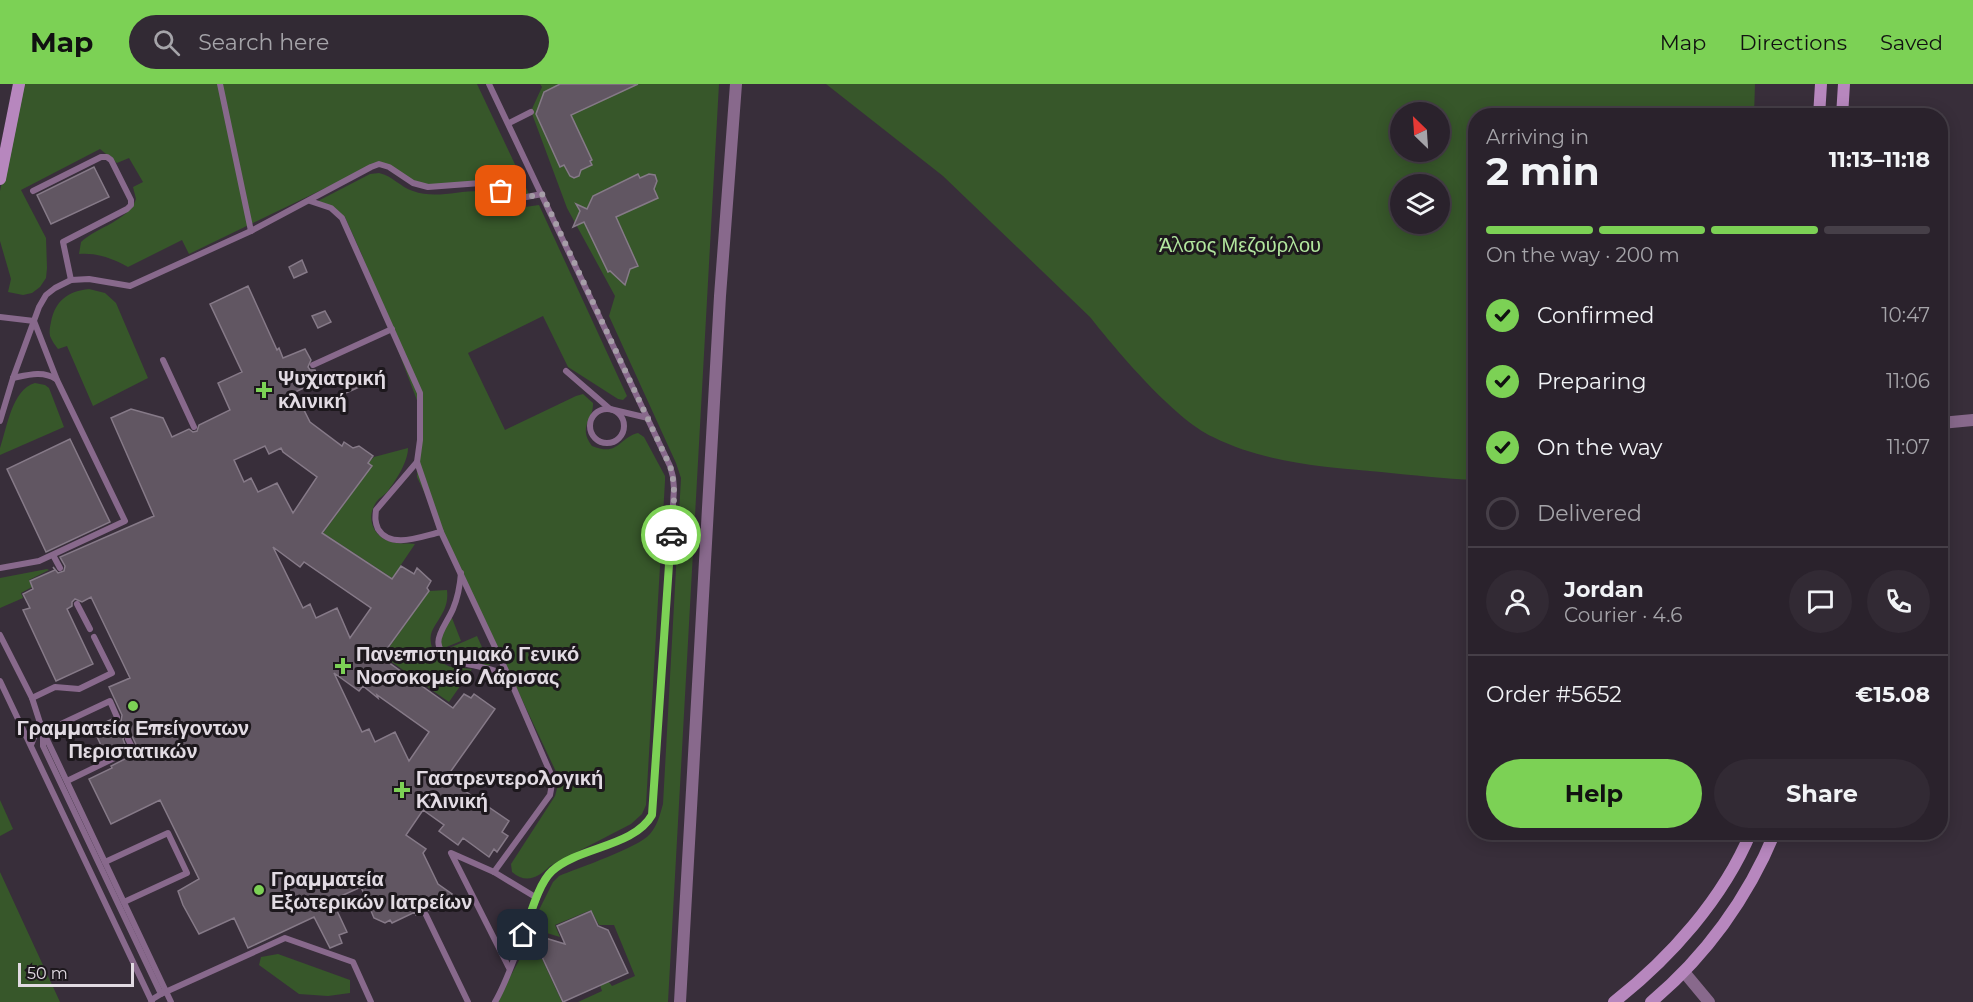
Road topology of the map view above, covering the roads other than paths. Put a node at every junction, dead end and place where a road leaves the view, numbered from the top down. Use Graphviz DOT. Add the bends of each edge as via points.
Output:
graph roads {
  1 [pos="19,84"];
  2 [pos="220,84"];
  3 [pos="489,84"];
  4 [pos="736,84"];
  5 [pos="1821,84"];
  6 [pos="1844,84"];
  7 [pos="1820,108"];
  8 [pos="1842,108"];
  9 [pos="531,112"];
  10 [pos="509,123"];
  11 [pos="0,178"];
  12 [pos="33,191"];
  13 [pos="542,194"];
  14 [pos="310,201"];
  15 [pos="251,231"];
  16 [pos="72,280"];
  17 [pos="0,317"];
  18 [pos="34,321"];
  19 [pos="392,329"];
  20 [pos="163,360"];
  21 [pos="313,365"];
  22 [pos="566,371"];
  23 [pos="13,378"];
  24 [pos="57,380"];
  25 [pos="610,409"];
  26 [pos="648,418"];
  27 [pos="1973,420"];
  28 [pos="0,421"];
  29 [pos="1948,422"];
  30 [pos="194,427"];
  31 [pos="417,462"];
  32 [pos="441,532"];
  33 [pos="53,555"];
  34 [pos="0,568"];
  35 [pos="60,568"];
  36 [pos="461,572"];
  37 [pos="77,604"];
  38 [pos="90,629"];
  39 [pos="0,635"];
  40 [pos="94,637"];
  41 [pos="508,675"];
  42 [pos="0,681"];
  43 [pos="32,698"];
  44 [pos="117,717"];
  45 [pos="41,721"];
  46 [pos="44,732"];
  47 [pos="128,739"];
  48 [pos="31,745"];
  49 [pos="67,781"];
  50 [pos="1747,840"];
  51 [pos="1771,840"];
  52 [pos="105,862"];
  53 [pos="494,872"];
  54 [pos="537,898"];
  55 [pos="124,903"];
  56 [pos="426,915"];
  57 [pos="523,935"];
  58 [pos="537,939"];
  59 [pos="509,968"];
  60 [pos="1684,972"];
  61 [pos="164,993"];
  62 [pos="152,1001"];
  63 [pos="171,1002"];
  64 [pos="370,1002"];
  65 [pos="468,1002"];
  66 [pos="495,1002"];
  67 [pos="680,1002"];
  68 [pos="1614,1002"];
  69 [pos="1651,1002"];
  70 [pos="1709,1002"];
  1 -- 11 [label="street"];
  2 -- 15 [label="lane"];
  3 -- 10 [label="lane"];
  4 -- 67 [label="street" via="719,307"];
  5 -- 7 [label="street"];
  6 -- 8 [label="street"];
  9 -- 10 [label="lane"];
  10 -- 13 [label="lane"];
  12 -- 16 [label="lane" via="107,157 131,200 127,209 63,242"];
  13 -- 14 [label="lane" via="522,198 481,183 428,187 379,164"];
  13 -- 26 [label="lane"];
  14 -- 15 [label="lane"];
  14 -- 19 [label="lane" via="331,208 342,218"];
  15 -- 16 [label="lane" via="130,286"];
  16 -- 18 [label="lane" via="46,295"];
  17 -- 18 [label="lane"];
  18 -- 23 [label="lane"];
  18 -- 24 [label="lane"];
  19 -- 21 [label="lane"];
  19 -- 31 [label="lane" via="420,393"];
  20 -- 30 [label="lane"];
  22 -- 25 [label="lane"];
  23 -- 24 [label="lane" via="49,374"];
  23 -- 28 [label="lane"];
  24 -- 33 [label="lane" via="125,521"];
  25 -- 25 [label="lane" via="597,411 590,421 594,438 604,443 620,438 624,428 622,417"];
  25 -- 26 [label="lane"];
  26 -- 54 [label="lane" via="674,477 652,815 637,831 552,871"];
  27 -- 29 [label="street"];
  31 -- 32 [label="lane"];
  31 -- 32 [label="lane" via="376,510 374,519 387,539 405,541"];
  32 -- 36 [label="lane"];
  33 -- 34 [label="lane"];
  33 -- 35 [label="lane"];
  36 -- 41 [label="lane"];
  36 -- 41 [label="lane" via="460,590 441,629 441,648 456,661"];
  37 -- 38 [label="lane"];
  39 -- 43 [label="lane"];
  40 -- 43 [label="lane" via="112,672 79,689 55,687"];
  41 -- 53 [label="lane" via="552,784 550,795"];
  42 -- 48 [label="lane"];
  43 -- 45 [label="lane"];
  44 -- 46 [label="lane" via="110,701"];
  45 -- 46 [label="lane"];
  45 -- 48 [label="lane"];
  46 -- 49 [label="lane"];
  46 -- 61 [label="lane" via="44,746"];
  47 -- 49 [label="lane" via="133,749"];
  48 -- 62 [label="lane"];
  49 -- 52 [label="lane"];
  50 -- 68 [label="street" via="1728,875 1689,930"];
  51 -- 60 [label="street" via="1730,915"];
  52 -- 55 [label="lane"];
  52 -- 55 [label="lane" via="168,833 187,873"];
  53 -- 54 [label="lane"];
  53 -- 59 [label="lane" via="451,853"];
  54 -- 57 [label="lane"];
  55 -- 61 [label="lane"];
  56 -- 65 [label="lane"];
  57 -- 58 [label="lane"];
  57 -- 59 [label="lane"];
  59 -- 66 [label="lane"];
  60 -- 69 [label="street"];
  60 -- 70 [label="street"];
  61 -- 62 [label="lane"];
  61 -- 63 [label="lane"];
  61 -- 64 [label="lane" via="285,938 353,962"];
}
